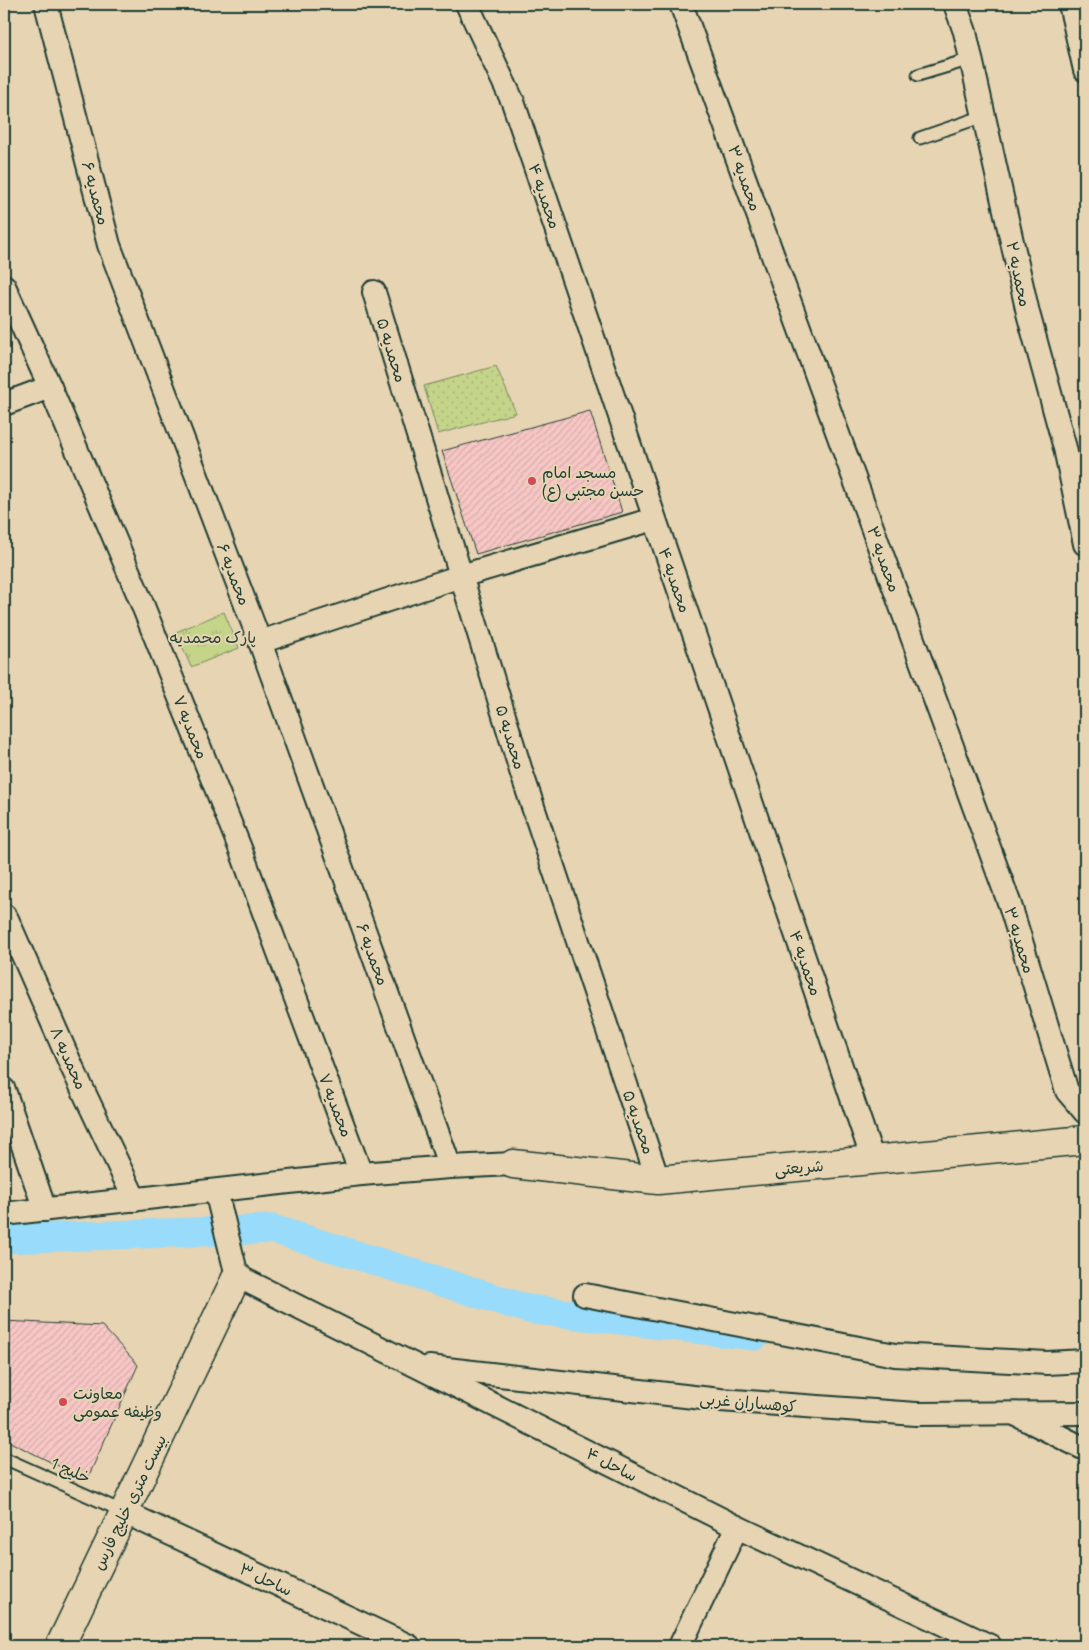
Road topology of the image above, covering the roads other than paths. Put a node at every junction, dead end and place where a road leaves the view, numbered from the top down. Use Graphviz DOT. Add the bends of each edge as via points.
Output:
graph roads {
  1 [pos="46,4"];
  2 [pos="467,4"];
  3 [pos="681,4"];
  4 [pos="955,4"];
  5 [pos="1070,4"];
  6 [pos="971,60"];
  7 [pos="1085,70"];
  8 [pos="918,75"];
  9 [pos="984,116"];
  10 [pos="920,138"];
  11 [pos="4,286"];
  12 [pos="374,292"];
  13 [pos="50,387"];
  14 [pos="4,404"];
  15 [pos="654,519"];
  16 [pos="1085,544"];
  17 [pos="461,576"];
  18 [pos="260,642"];
  19 [pos="4,915"];
  20 [pos="4,1090"];
  21 [pos="1085,1112"];
  22 [pos="1085,1140"];
  23 [pos="873,1160"];
  24 [pos="513,1164"];
  25 [pos="450,1167"];
  26 [pos="361,1174"];
  27 [pos="658,1180"];
  28 [pos="217,1194"];
  29 [pos="135,1200"];
  30 [pos="45,1210"];
  31 [pos="4,1214"];
  32 [pos="236,1275"];
  33 [pos="585,1295"];
  34 [pos="1085,1361"];
  35 [pos="413,1365"];
  36 [pos="1013,1413"];
  37 [pos="1085,1413"];
  38 [pos="1085,1449"];
  39 [pos="4,1458"];
  40 [pos="124,1512"];
  41 [pos="737,1527"];
  42 [pos="60,1646"];
  43 [pos="408,1646"];
  44 [pos="680,1646"];
  45 [pos="990,1646"];
  1 -- 18 [label="street, محمدیه ۶" via="109,246"];
  2 -- 15 [label="street, محمدیه ۴" via="513,102"];
  3 -- 21 [label="street, محمدیه ۳" via="1006,895 1068,1091"];
  4 -- 6 [label="street, محمدیه ۲"];
  5 -- 7 [label="street"];
  6 -- 8 [label="lane"];
  6 -- 9 [label="street, محمدیه ۲"];
  9 -- 10 [label="lane"];
  9 -- 16 [label="street, محمدیه ۲" via="1028,314 1065,448"];
  11 -- 13 [label="street, محمدیه ۷"];
  12 -- 17 [label="street, محمدیه ۵"];
  13 -- 14 [label="street"];
  13 -- 26 [label="street, محمدیه ۷" via="240,848"];
  15 -- 17 [label="street"];
  15 -- 23 [label="street, محمدیه ۴"];
  17 -- 18 [label="street"];
  17 -- 27 [label="street, محمدیه ۵" via="521,771"];
  18 -- 25 [label="street, محمدیه ۶"];
  19 -- 29 [label="street, محمدیه ۸"];
  20 -- 30 [label="street"];
  22 -- 23 [label="street, شریعتی"];
  23 -- 27 [label="street, شریعتی"];
  24 -- 25 [label="street"];
  24 -- 27 [label="street, شریعتی"];
  25 -- 26 [label="street"];
  26 -- 28 [label="street"];
  28 -- 29 [label="street"];
  28 -- 32 [label="street"];
  29 -- 30 [label="street"];
  30 -- 31 [label="street"];
  32 -- 35 [label="street, ساحل ۴"];
  32 -- 40 [label="street, بیست متری خلیج فارس"];
  33 -- 34 [label="street" via="895,1355 1047,1363"];
  35 -- 36 [label="street, کوهساران غربی" via="720,1400 916,1414"];
  35 -- 41 [label="street, ساحل ۴"];
  36 -- 37 [label="street, کوهساران غربی"];
  36 -- 38 [label="street"];
  39 -- 40 [label="lane, خليج 1"];
  40 -- 42 [label="street, بیست متری خلیج فارس"];
  40 -- 43 [label="street, ساحل ۳"];
  41 -- 44 [label="street"];
  41 -- 45 [label="street, ساحل ۴"];
}
